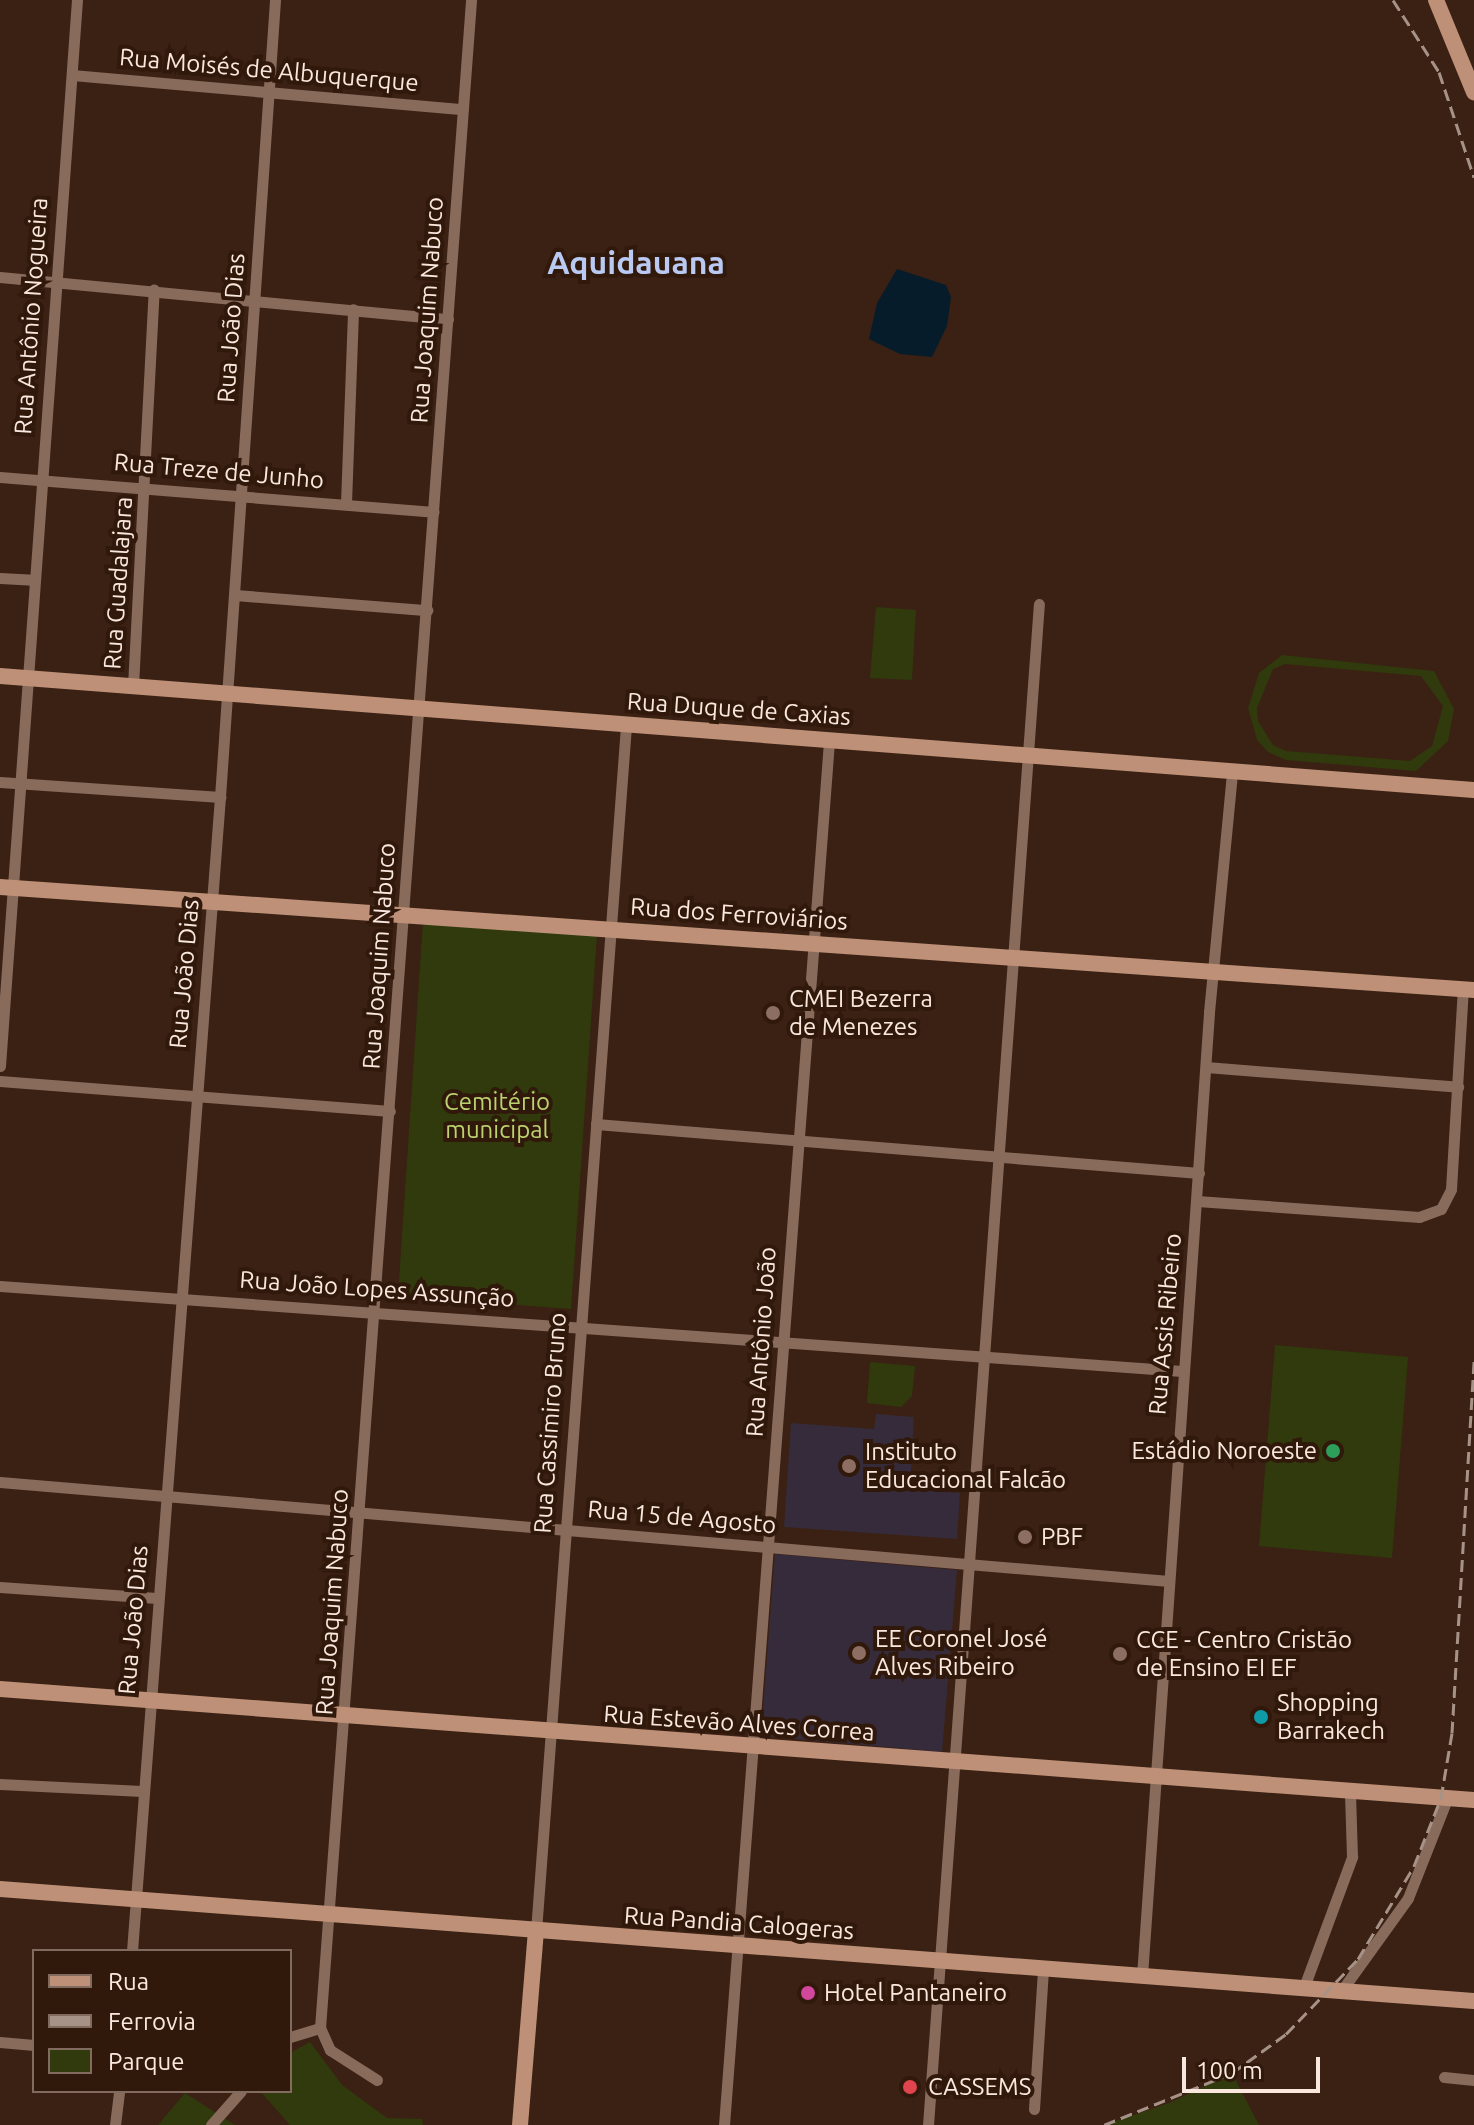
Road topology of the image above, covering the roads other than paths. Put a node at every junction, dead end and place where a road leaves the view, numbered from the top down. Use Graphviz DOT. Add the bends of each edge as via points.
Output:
graph roads {
  1 [pos="77,0"];
  2 [pos="275,0"];
  3 [pos="471,0"];
  4 [pos="1436,0"];
  5 [pos="72,75"];
  6 [pos="269,90"];
  7 [pos="1474,92"];
  8 [pos="463,109"];
  9 [pos="0,277"];
  10 [pos="56,281"];
  11 [pos="154,290"];
  12 [pos="255,300"];
  13 [pos="353,309"];
  14 [pos="448,319"];
  15 [pos="0,477"];
  16 [pos="41,479"];
  17 [pos="146,488"];
  18 [pos="241,495"];
  19 [pos="346,503"];
  20 [pos="434,512"];
  21 [pos="0,578"];
  22 [pos="33,580"];
  23 [pos="235,595"];
  24 [pos="1039,604"];
  25 [pos="427,610"];
  26 [pos="0,676"];
  27 [pos="24,678"];
  28 [pos="133,686"];
  29 [pos="228,693"];
  30 [pos="420,708"];
  31 [pos="626,725"];
  32 [pos="829,740"];
  33 [pos="1030,755"];
  34 [pos="1232,771"];
  35 [pos="0,782"];
  36 [pos="19,783"];
  37 [pos="1474,790"];
  38 [pos="220,797"];
  39 [pos="7,887"];
  40 [pos="212,902"];
  41 [pos="404,915"];
  42 [pos="610,929"];
  43 [pos="814,944"];
  44 [pos="1014,958"];
  45 [pos="1213,972"];
  46 [pos="1468,990"];
  47 [pos="2,1003"];
  48 [pos="0,1066"];
  49 [pos="1206,1067"];
  50 [pos="0,1081"];
  51 [pos="1458,1087"];
  52 [pos="196,1098"];
  53 [pos="390,1111"];
  54 [pos="596,1124"];
  55 [pos="799,1141"];
  56 [pos="999,1157"];
  57 [pos="1199,1173"];
  58 [pos="1197,1201"];
  59 [pos="0,1286"];
  60 [pos="181,1297"];
  61 [pos="376,1310"];
  62 [pos="581,1326"];
  63 [pos="783,1341"];
  64 [pos="983,1356"];
  65 [pos="1182,1371"];
  66 [pos="0,1482"];
  67 [pos="165,1496"];
  68 [pos="361,1512"];
  69 [pos="566,1530"];
  70 [pos="768,1547"];
  71 [pos="969,1565"];
  72 [pos="1169,1581"];
  73 [pos="0,1587"];
  74 [pos="157,1598"];
  75 [pos="0,1689"];
  76 [pos="148,1701"];
  77 [pos="346,1716"];
  78 [pos="551,1732"];
  79 [pos="751,1748"];
  80 [pos="952,1763"];
  81 [pos="1155,1779"];
  82 [pos="0,1784"];
  83 [pos="142,1791"];
  84 [pos="1350,1792"];
  85 [pos="1447,1799"];
  86 [pos="1474,1800"];
  87 [pos="0,1889"];
  88 [pos="135,1900"];
  89 [pos="332,1915"];
  90 [pos="536,1931"];
  91 [pos="737,1947"];
  92 [pos="132,1949"];
  93 [pos="939,1963"];
  94 [pos="1043,1970"];
  95 [pos="1142,1976"];
  96 [pos="1304,1987"];
  97 [pos="1342,1990"];
  98 [pos="1474,2001"];
  99 [pos="320,2028"];
  100 [pos="292,2036"];
  101 [pos="0,2042"];
  102 [pos="32,2045"];
  103 [pos="1444,2077"];
  104 [pos="377,2080"];
  105 [pos="1474,2080"];
  106 [pos="119,2093"];
  107 [pos="239,2093"];
  108 [pos="1034,2109"];
  109 [pos="115,2125"];
  110 [pos="211,2125"];
  111 [pos="520,2125"];
  112 [pos="724,2125"];
  113 [pos="928,2125"];
  1 -- 5 [label="street, Rua Antônio Nogueira"];
  2 -- 6 [label="street, Rua João Dias"];
  3 -- 8 [label="street, Rua Joaquim Nabuco"];
  4 -- 7 [label="main road"];
  5 -- 6 [label="street, Rua Moisés de Albuquerque"];
  5 -- 10 [label="street, Rua Antônio Nogueira"];
  6 -- 8 [label="street, Rua Moisés de Albuquerque"];
  6 -- 12 [label="street, Rua João Dias"];
  8 -- 14 [label="street, Rua Joaquim Nabuco"];
  9 -- 10 [label="street"];
  10 -- 11 [label="street"];
  10 -- 16 [label="street, Rua Antônio Nogueira"];
  11 -- 12 [label="street"];
  11 -- 17 [label="street, Rua Guadalajara"];
  12 -- 13 [label="street"];
  12 -- 18 [label="street, Rua João Dias"];
  13 -- 14 [label="street"];
  13 -- 19 [label="street"];
  14 -- 20 [label="street, Rua Joaquim Nabuco"];
  15 -- 16 [label="street, Rua Treze de Junho"];
  16 -- 17 [label="street, Rua Treze de Junho"];
  16 -- 22 [label="street, Rua Antônio Nogueira"];
  17 -- 18 [label="street, Rua Treze de Junho"];
  17 -- 28 [label="street, Rua Guadalajara"];
  18 -- 19 [label="street, Rua Treze de Junho"];
  18 -- 23 [label="street, Rua João Dias"];
  19 -- 20 [label="street, Rua Treze de Junho"];
  20 -- 25 [label="street, Rua Joaquim Nabuco"];
  21 -- 22 [label="street"];
  22 -- 27 [label="street, Rua Antônio Nogueira"];
  23 -- 25 [label="street"];
  23 -- 29 [label="street, Rua João Dias"];
  24 -- 33 [label="street"];
  25 -- 30 [label="street, Rua Joaquim Nabuco"];
  26 -- 27 [label="main road, Rua Duque de Caxias"];
  27 -- 28 [label="main road, Rua Duque de Caxias"];
  27 -- 36 [label="street, Rua Antônio Nogueira"];
  28 -- 29 [label="main road, Rua Duque de Caxias"];
  29 -- 30 [label="main road, Rua Duque de Caxias"];
  29 -- 38 [label="street, Rua João Dias"];
  30 -- 31 [label="main road, Rua Duque de Caxias"];
  30 -- 41 [label="street, Rua Joaquim Nabuco"];
  31 -- 32 [label="main road, Rua Duque de Caxias"];
  31 -- 42 [label="street, Rua Cassimiro Bruno"];
  32 -- 33 [label="main road, Rua Duque de Caxias"];
  32 -- 43 [label="street, Rua Antônio João"];
  33 -- 34 [label="main road, Rua Duque de Caxias"];
  33 -- 44 [label="street"];
  34 -- 37 [label="main road, Rua Duque de Caxias"];
  34 -- 45 [label="street, Rua Assis Ribeiro"];
  35 -- 36 [label="street"];
  36 -- 38 [label="street"];
  36 -- 39 [label="street, Rua Antônio Nogueira"];
  38 -- 40 [label="street, Rua João Dias"];
  39 -- 40 [label="main road, Rua dos Ferroviários"];
  39 -- 47 [label="street, Rua Antônio Nogueira"];
  40 -- 41 [label="main road, Rua dos Ferroviários"];
  40 -- 52 [label="street, Rua João Dias"];
  41 -- 42 [label="main road, Rua dos Ferroviários"];
  41 -- 53 [label="street, Rua Joaquim Nabuco"];
  42 -- 43 [label="main road, Rua dos Ferroviários"];
  42 -- 54 [label="street, Rua Cassimiro Bruno"];
  43 -- 44 [label="main road, Rua dos Ferroviários"];
  43 -- 55 [label="street, Rua Antônio João"];
  44 -- 45 [label="main road, Rua dos Ferroviários"];
  44 -- 56 [label="street"];
  45 -- 46 [label="main road, Rua dos Ferroviários"];
  45 -- 49 [label="street, Rua Assis Ribeiro"];
  46 -- 51 [label="street"];
  47 -- 48 [label="street, Rua Antônio Nogueira"];
  49 -- 51 [label="street"];
  49 -- 57 [label="street, Rua Assis Ribeiro"];
  50 -- 52 [label="street"];
  51 -- 58 [label="street" via="1451,1189 1441,1209 1419,1217"];
  52 -- 53 [label="street"];
  52 -- 60 [label="street, Rua João Dias"];
  53 -- 61 [label="street, Rua Joaquim Nabuco"];
  54 -- 55 [label="street"];
  54 -- 62 [label="street, Rua Cassimiro Bruno"];
  55 -- 56 [label="street"];
  55 -- 63 [label="street, Rua Antônio João"];
  56 -- 57 [label="street"];
  56 -- 64 [label="street"];
  57 -- 58 [label="street, Rua Assis Ribeiro"];
  58 -- 65 [label="street, Rua Assis Ribeiro"];
  59 -- 60 [label="street, Rua João Lopes Assunção"];
  60 -- 61 [label="street, Rua João Lopes Assunção"];
  60 -- 67 [label="street, Rua João Dias"];
  61 -- 62 [label="street, Rua João Lopes Assunção"];
  61 -- 68 [label="street, Rua Joaquim Nabuco"];
  62 -- 63 [label="street, Rua João Lopes Assunção"];
  62 -- 69 [label="street, Rua Cassimiro Bruno"];
  63 -- 64 [label="street, Rua João Lopes Assunção"];
  63 -- 70 [label="street, Rua Antônio João"];
  64 -- 65 [label="street, Rua João Lopes Assunção"];
  64 -- 71 [label="street"];
  65 -- 72 [label="street, Rua Assis Ribeiro"];
  66 -- 67 [label="street, Rua 15 de Agosto"];
  67 -- 68 [label="street, Rua 15 de Agosto"];
  67 -- 74 [label="street, Rua João Dias"];
  68 -- 69 [label="street, Rua 15 de Agosto"];
  68 -- 77 [label="street, Rua Joaquim Nabuco"];
  69 -- 70 [label="street, Rua 15 de Agosto"];
  69 -- 78 [label="street, Rua Cassimiro Bruno"];
  70 -- 71 [label="street, Rua 15 de Agosto"];
  70 -- 79 [label="street, Rua Antônio João"];
  71 -- 72 [label="street, Rua 15 de Agosto"];
  71 -- 80 [label="street"];
  72 -- 81 [label="street, Rua Assis Ribeiro"];
  73 -- 74 [label="street"];
  74 -- 76 [label="street, Rua João Dias"];
  75 -- 76 [label="main road, Rua Estevão Alves Correa"];
  76 -- 77 [label="main road, Rua Estevão Alves Correa"];
  76 -- 83 [label="street, Rua João Dias"];
  77 -- 78 [label="main road, Rua Estevão Alves Correa"];
  77 -- 89 [label="street, Rua Joaquim Nabuco"];
  78 -- 79 [label="main road, Rua Estevão Alves Correa"];
  78 -- 90 [label="street, Rua Cassimiro Bruno"];
  79 -- 80 [label="main road, Rua Estevão Alves Correa"];
  79 -- 91 [label="street, Rua Antônio João"];
  80 -- 81 [label="main road, Rua Estevão Alves Correa"];
  80 -- 93 [label="street"];
  81 -- 84 [label="main road, Rua Estevão Alves Correa"];
  81 -- 95 [label="street, Rua Assis Ribeiro"];
  82 -- 83 [label="street"];
  83 -- 88 [label="street, Rua João Dias"];
  84 -- 85 [label="main road, Rua Estevão Alves Correa"];
  84 -- 96 [label="street" via="1352,1857"];
  85 -- 86 [label="main road, Rua Estevão Alves Correa"];
  85 -- 97 [label="street" via="1408,1898"];
  87 -- 88 [label="main road, Rua Pandia Calogeras"];
  88 -- 89 [label="main road, Rua Pandia Calogeras"];
  88 -- 92 [label="street, Rua João Dias"];
  89 -- 90 [label="main road, Rua Pandia Calogeras"];
  89 -- 99 [label="street, Rua Joaquim Nabuco"];
  90 -- 91 [label="main road, Rua Pandia Calogeras"];
  90 -- 111 [label="main road, Rua Cassimiro Bruno"];
  91 -- 93 [label="main road, Rua Pandia Calogeras"];
  91 -- 112 [label="street, Rua Antônio João"];
  93 -- 94 [label="main road, Rua Pandia Calogeras"];
  93 -- 113 [label="street"];
  94 -- 95 [label="main road, Rua Pandia Calogeras"];
  94 -- 108 [label="street"];
  95 -- 96 [label="main road, Rua Pandia Calogeras"];
  96 -- 97 [label="main road, Rua Pandia Calogeras"];
  97 -- 98 [label="main road, Rua Pandia Calogeras"];
  99 -- 100 [label="street"];
  99 -- 104 [label="street" via="330,2050"];
  101 -- 102 [label="street"];
  103 -- 105 [label="street"];
  106 -- 109 [label="street"];
  107 -- 110 [label="street"];
}
